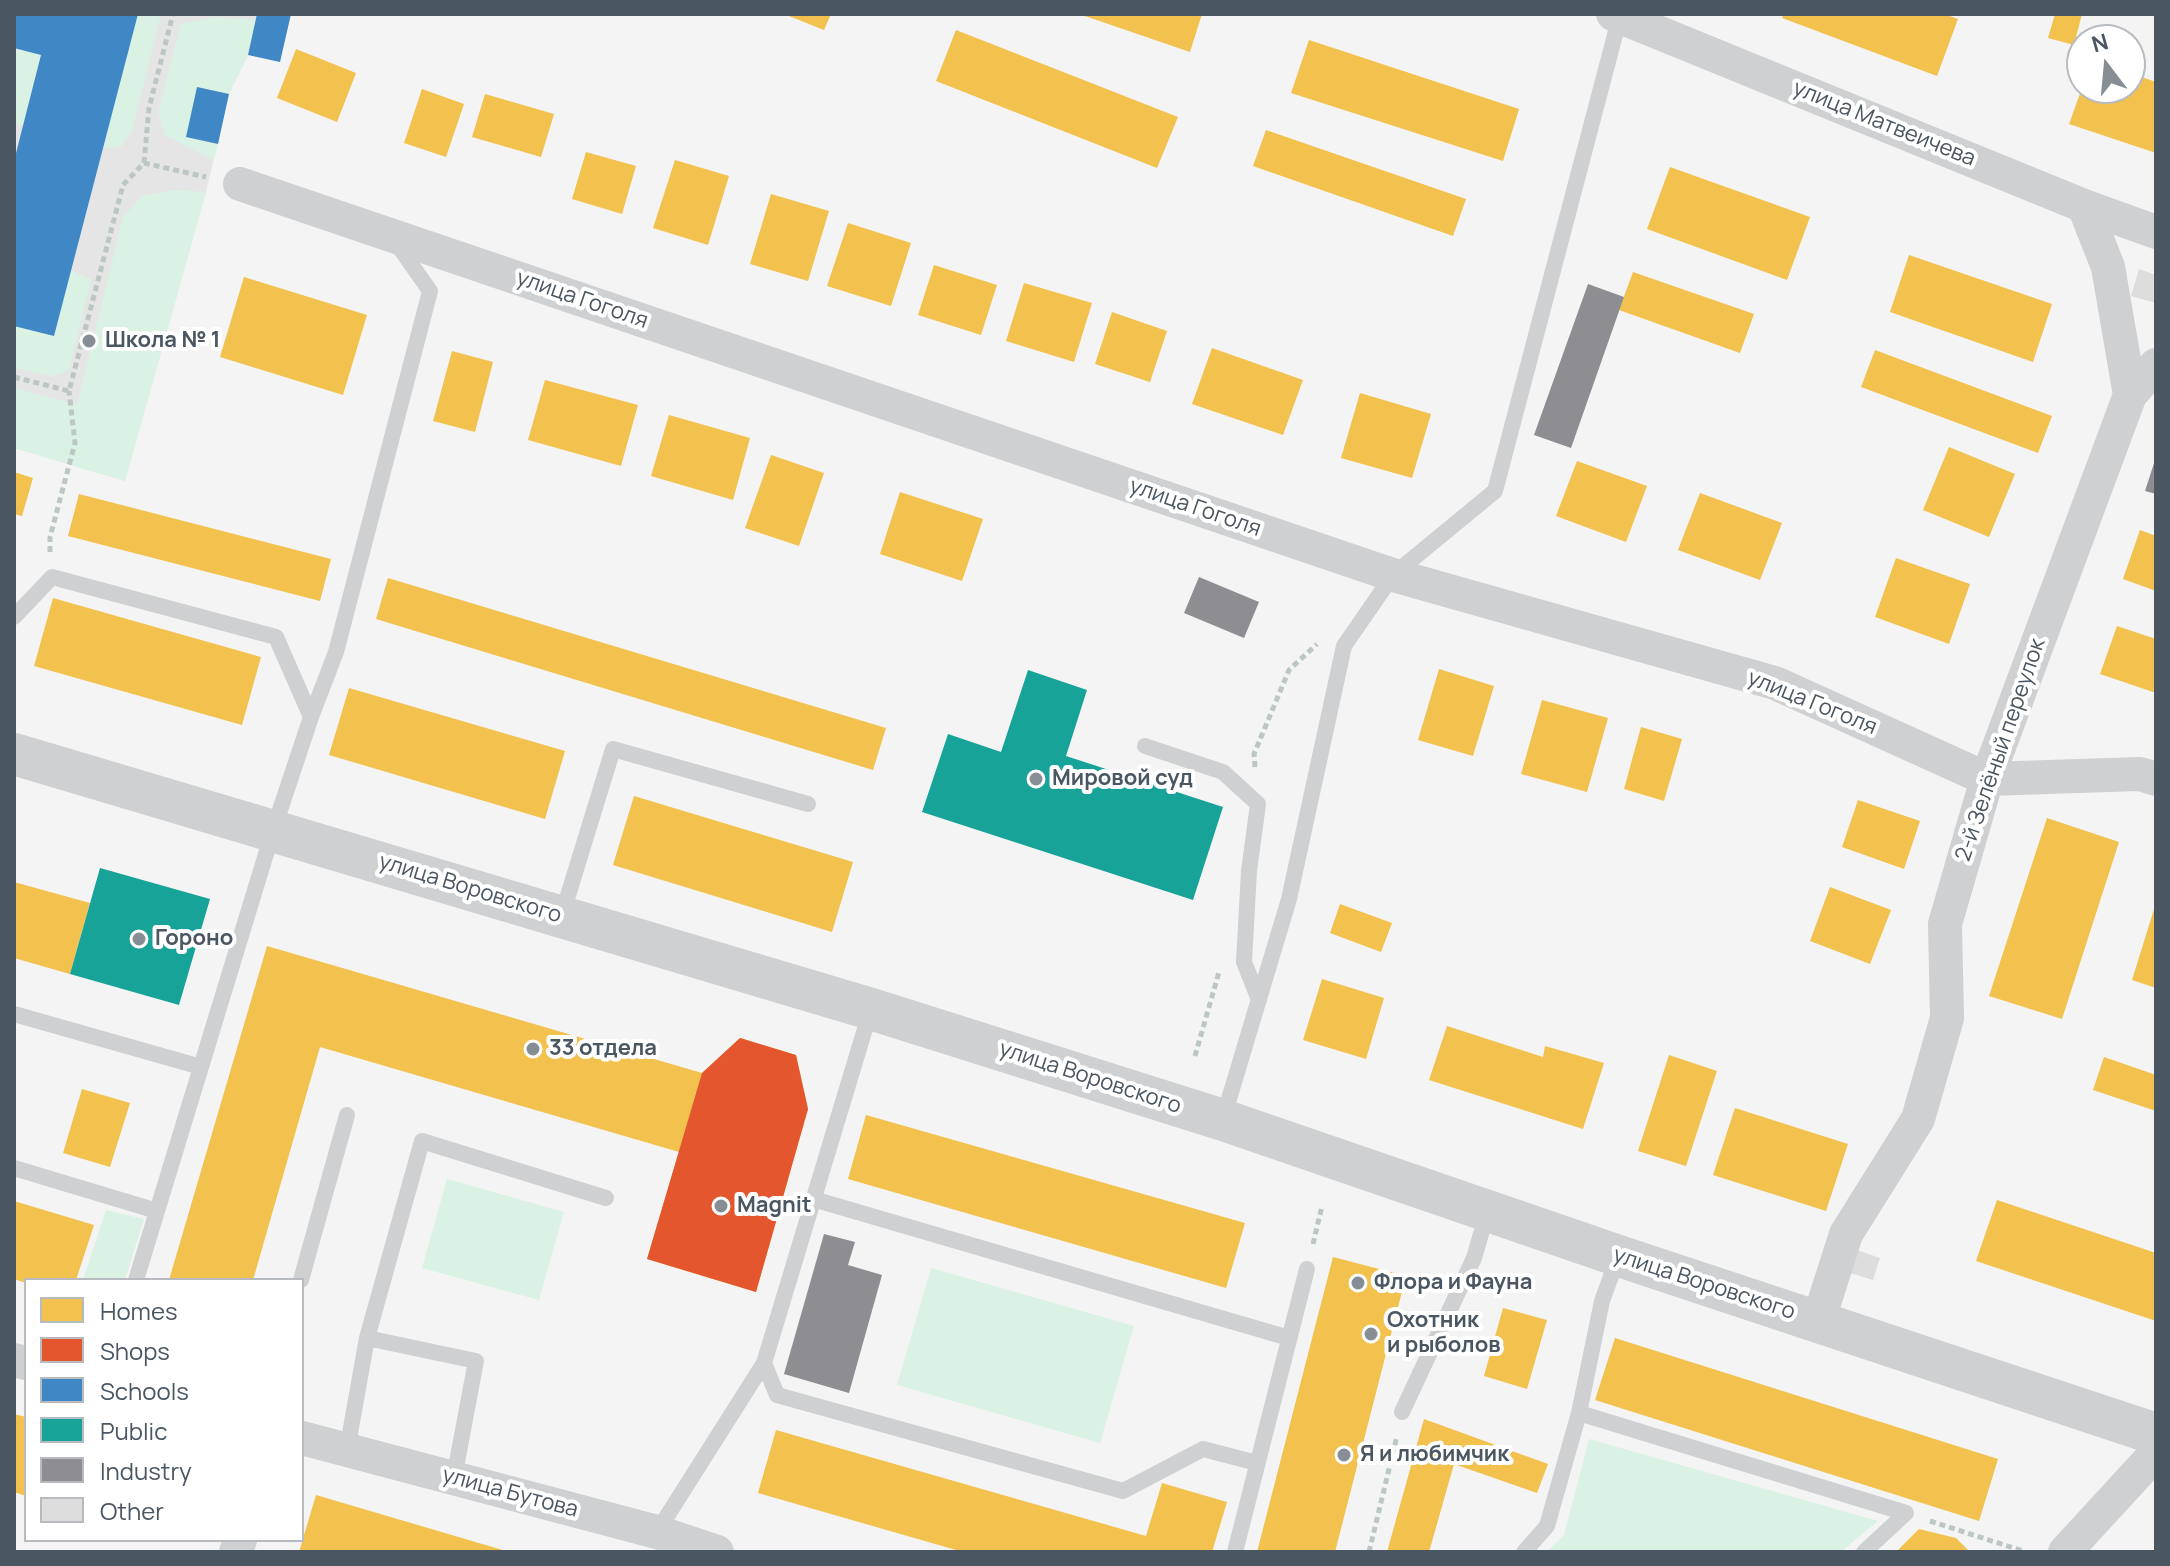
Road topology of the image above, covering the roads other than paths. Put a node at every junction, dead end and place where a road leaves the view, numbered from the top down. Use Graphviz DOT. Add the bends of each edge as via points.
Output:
graph roads {
  1 [pos="1618,15"];
  2 [pos="240,184"];
  3 [pos="2084,206"];
  4 [pos="2156,232"];
  5 [pos="391,235"];
  6 [pos="2156,365"];
  7 [pos="2130,395"];
  8 [pos="1393,575"];
  9 [pos="14,617"];
  10 [pos="311,717"];
  11 [pos="1145,746"];
  12 [pos="14,754"];
  13 [pos="1987,779"];
  14 [pos="2156,779"];
  15 [pos="808,804"];
  16 [pos="273,831"];
  17 [pos="562,917"];
  18 [pos="1259,1000"];
  19 [pos="871,1009"];
  20 [pos="14,1014"];
  21 [pos="201,1067"];
  22 [pos="347,1115"];
  23 [pos="1223,1120"];
  24 [pos="14,1168"];
  25 [pos="606,1198"];
  26 [pos="813,1199"];
  27 [pos="157,1211"];
  28 [pos="1488,1211"];
  29 [pos="1619,1256"];
  30 [pos="1307,1269"];
  31 [pos="137,1278"];
  32 [pos="302,1278"];
  33 [pos="1818,1322"];
  34 [pos="367,1338"];
  35 [pos="1289,1338"];
  36 [pos="764,1363"];
  37 [pos="1402,1412"];
  38 [pos="1579,1413"];
  39 [pos="2156,1434"];
  40 [pos="304,1439"];
  41 [pos="347,1450"];
  42 [pos="2156,1453"];
  43 [pos="1257,1463"];
  44 [pos="454,1478"];
  45 [pos="671,1541"];
  46 [pos="717,1552"];
  47 [pos="1235,1552"];
  48 [pos="1524,1552"];
  49 [pos="1864,1552"];
  50 [pos="2065,1552"];
  1 -- 3 [label="street, улица Матвеичева"];
  1 -- 8 [label="lane" via="1495,491"];
  2 -- 5 [label="street, улица Гоголя"];
  3 -- 4 [label="street, улица Матвеичева"];
  3 -- 7 [label="street" via="2108,267"];
  5 -- 8 [label="street, улица Гоголя"];
  5 -- 10 [label="lane" via="430,291 336,652"];
  6 -- 7 [label="street, 2-й Зелёный переулок"];
  7 -- 13 [label="street, 2-й Зелёный переулок"];
  8 -- 13 [label="street, улица Гоголя" via="1775,683"];
  8 -- 18 [label="lane" via="1344,646 1289,899"];
  9 -- 10 [label="lane" via="52,577 276,637"];
  10 -- 16 [label="lane"];
  11 -- 18 [label="lane" via="1223,772 1258,804 1244,962"];
  12 -- 16 [label="street, улица Воровского"];
  13 -- 14 [label="street, улица Гоголя" via="2140,774"];
  13 -- 33 [label="street, 2-й Зелёный переулок" via="1945,924 1947,1018 1918,1119 1846,1234"];
  15 -- 17 [label="lane" via="613,749"];
  16 -- 17 [label="street, улица Воровского"];
  16 -- 21 [label="lane"];
  17 -- 19 [label="street, улица Воровского"];
  18 -- 23 [label="lane"];
  19 -- 23 [label="street, улица Воровского"];
  19 -- 26 [label="lane"];
  20 -- 21 [label="lane"];
  21 -- 27 [label="lane"];
  22 -- 32 [label="lane"];
  23 -- 28 [label="street, улица Воровского"];
  24 -- 27 [label="lane"];
  25 -- 34 [label="lane" via="422,1141"];
  26 -- 35 [label="lane"];
  26 -- 36 [label="lane"];
  27 -- 31 [label="lane"];
  28 -- 29 [label="street, улица Воровского"];
  28 -- 37 [label="lane" via="1474,1258"];
  29 -- 33 [label="street, улица Воровского"];
  29 -- 38 [label="lane" via="1602,1301"];
  30 -- 35 [label="lane"];
  33 -- 39 [label="street, улица Воровского"];
  34 -- 41 [label="lane"];
  34 -- 44 [label="lane" via="476,1361"];
  35 -- 43 [label="lane"];
  36 -- 43 [label="lane" via="777,1395 1123,1491 1203,1449"];
  36 -- 45 [label="lane"];
  38 -- 48 [label="lane" via="1547,1526"];
  38 -- 49 [label="lane" via="1906,1513"];
  40 -- 41 [label="street, улица Бутова"];
  41 -- 44 [label="street, улица Бутова"];
  42 -- 50 [label="street"];
  43 -- 47 [label="lane"];
  44 -- 45 [label="street, улица Бутова"];
  45 -- 46 [label="street, улица Бутова"];
}
